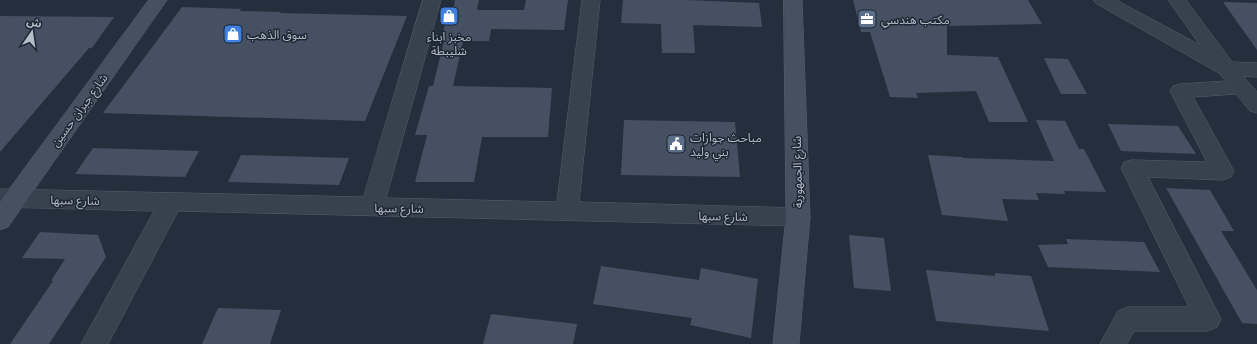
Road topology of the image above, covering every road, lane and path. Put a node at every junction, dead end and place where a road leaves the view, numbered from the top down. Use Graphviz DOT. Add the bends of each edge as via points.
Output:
graph roads {
  1 [pos="150,0"];
  2 [pos="158,0"];
  3 [pos="432,0"];
  4 [pos="591,0"];
  5 [pos="793,0"];
  6 [pos="1103,0"];
  7 [pos="1177,0"];
  8 [pos="134,32"];
  9 [pos="1226,68"];
  10 [pos="1257,70"];
  11 [pos="1242,87"];
  12 [pos="1257,106"];
  13 [pos="7,199"];
  14 [pos="171,202"];
  15 [pos="372,207"];
  16 [pos="567,212"];
  17 [pos="798,217"];
  18 [pos="0,220"];
  19 [pos="94,344"];
  20 [pos="786,344"];
  21 [pos="1113,344"];
  1 -- 8 [label="main road"];
  2 -- 8 [label="main road, شارع جبران حسين"];
  3 -- 15 [label="street"];
  4 -- 16 [label="street"];
  5 -- 17 [label="main road, شارع الجمهورية"];
  6 -- 9 [label="street"];
  7 -- 9 [label="street"];
  8 -- 13 [label="main road, شارع جبران حسين"];
  9 -- 10 [label="street"];
  9 -- 11 [label="street"];
  11 -- 12 [label="street"];
  11 -- 21 [label="street" via="1180,91 1223,171 1132,168 1208,319 1127,319"];
  13 -- 14 [label="street, شارع سبها"];
  13 -- 18 [label="main road, شارع جبران حسين"];
  14 -- 15 [label="street, شارع سبها"];
  14 -- 19 [label="street"];
  15 -- 16 [label="street, شارع سبها"];
  16 -- 17 [label="street, شارع سبها"];
  17 -- 20 [label="main road, شارع الجمهورية"];
}
